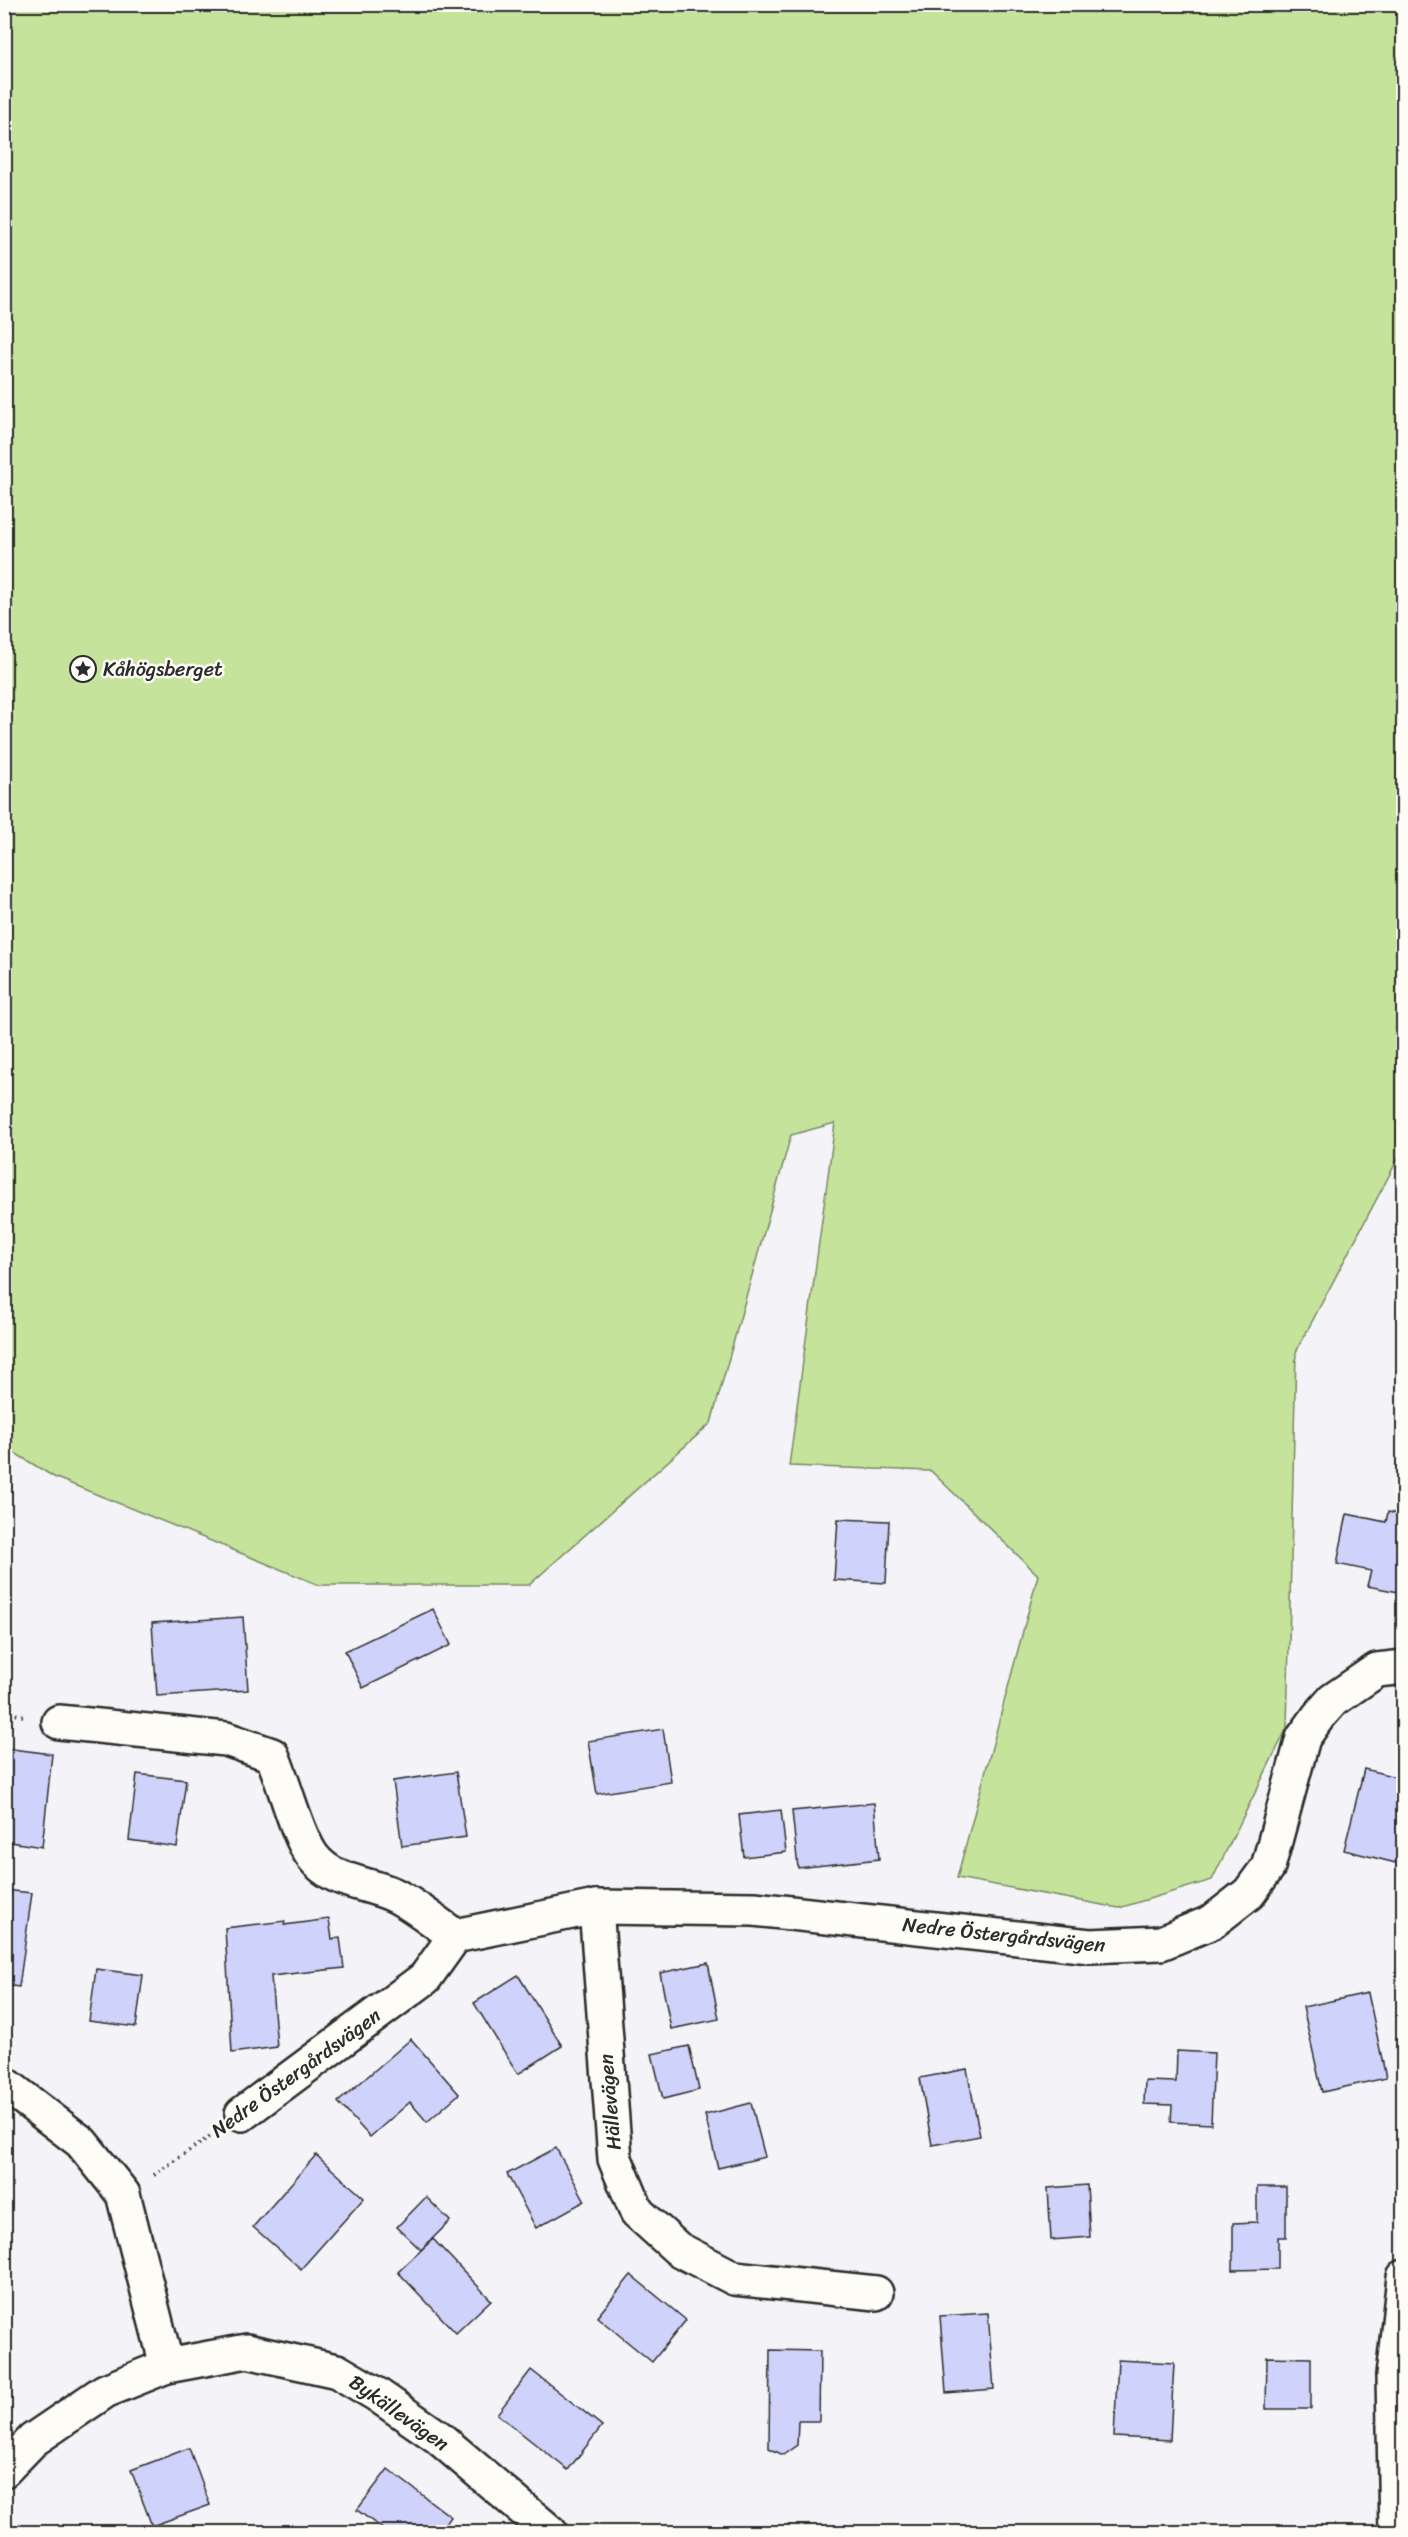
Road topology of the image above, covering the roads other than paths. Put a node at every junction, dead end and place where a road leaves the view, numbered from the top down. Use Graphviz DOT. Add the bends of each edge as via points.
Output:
graph roads {
  1 [pos="1404,1667"];
  2 [pos="59,1722"];
  3 [pos="596,1907"];
  4 [pos="455,1936"];
  5 [pos="4,2083"];
  6 [pos="242,2114"];
  7 [pos="1404,2277"];
  8 [pos="876,2293"];
  9 [pos="167,2366"];
  10 [pos="4,2470"];
  11 [pos="550,2532"];
  12 [pos="1396,2532"];
  1 -- 3 [label="street, Nedre Östergårdsvägen" via="1377,1670 1333,1700 1318,1717 1304,1738 1268,1867 1249,1893 1212,1922 1161,1943 1090,1946 754,1909"];
  2 -- 4 [label="street" via="226,1739 272,1755 302,1835 323,1868 394,1895"];
  3 -- 4 [label="street, Nedre Östergårdsvägen"];
  3 -- 8 [label="street, Hällevägen" via="615,2158 637,2212 678,2249 734,2278"];
  4 -- 6 [label="street, Nedre Östergårdsvägen" via="425,1978"];
  5 -- 9 [label="street" via="81,2142 123,2194"];
  7 -- 12 [label="street" via="1393,2376"];
  9 -- 10 [label="street, Bykällevägen" via="105,2391 74,2410 33,2440"];
  9 -- 11 [label="street, Bykällevägen" via="248,2350 337,2371 438,2437"];
}
